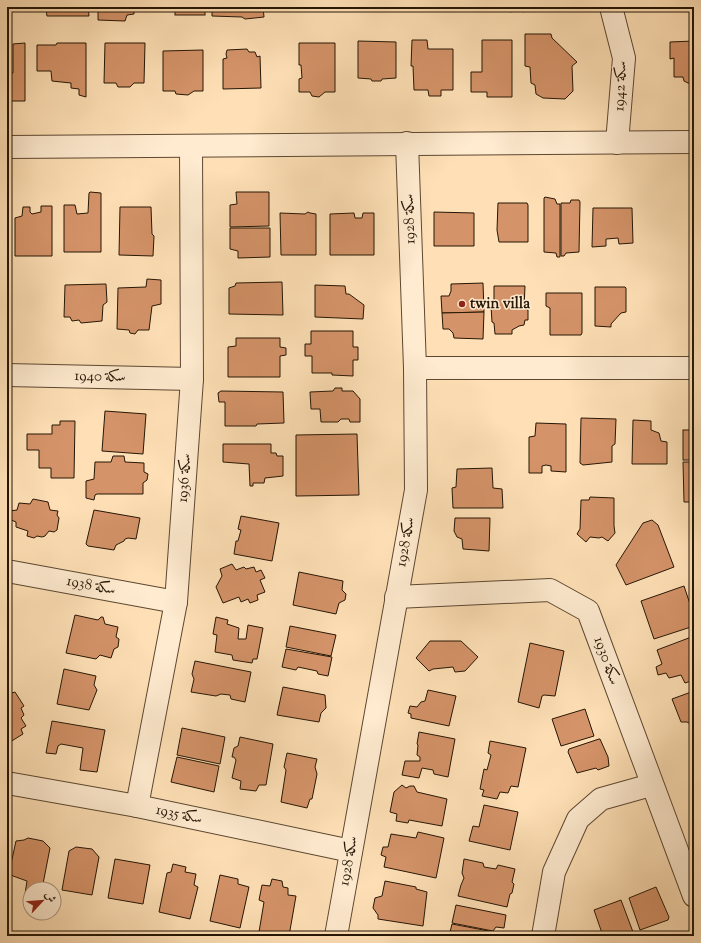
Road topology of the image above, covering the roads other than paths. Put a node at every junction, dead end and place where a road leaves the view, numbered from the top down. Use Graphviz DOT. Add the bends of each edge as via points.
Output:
graph roads {
  1 [pos="611,7"];
  2 [pos="694,142"];
  3 [pos="407,143"];
  4 [pos="617,143"];
  5 [pos="191,146"];
  6 [pos="7,147"];
  7 [pos="415,368"];
  8 [pos="694,368"];
  9 [pos="7,375"];
  10 [pos="192,379"];
  11 [pos="7,571"];
  12 [pos="396,597"];
  13 [pos="176,602"];
  14 [pos="7,783"];
  15 [pos="652,785"];
  16 [pos="137,806"];
  17 [pos="351,851"];
  18 [pos="694,896"];
  19 [pos="336,936"];
  20 [pos="543,936"];
  1 -- 4 [label="street, سكة 1942" via="624,58"];
  2 -- 4 [label="street"];
  3 -- 4 [label="street"];
  3 -- 5 [label="street"];
  3 -- 7 [label="street, سكة 1928"];
  5 -- 6 [label="street"];
  5 -- 10 [label="street, سكة 1936"];
  7 -- 8 [label="street"];
  7 -- 12 [label="street, سكة 1928" via="416,490"];
  9 -- 10 [label="street, سكة 1940"];
  10 -- 13 [label="street, سكة 1936"];
  11 -- 13 [label="street, سكة 1938"];
  12 -- 15 [label="street, سكة 1930" via="550,590 588,611"];
  12 -- 17 [label="street, سكة 1928"];
  13 -- 16 [label="street, سكة 1936"];
  14 -- 16 [label="street, سكة 1935"];
  15 -- 18 [label="street, سكة 1930"];
  15 -- 20 [label="street" via="601,799 578,819 554,872"];
  16 -- 17 [label="street, سكة 1935"];
  17 -- 19 [label="street, سكة 1928"];
}
